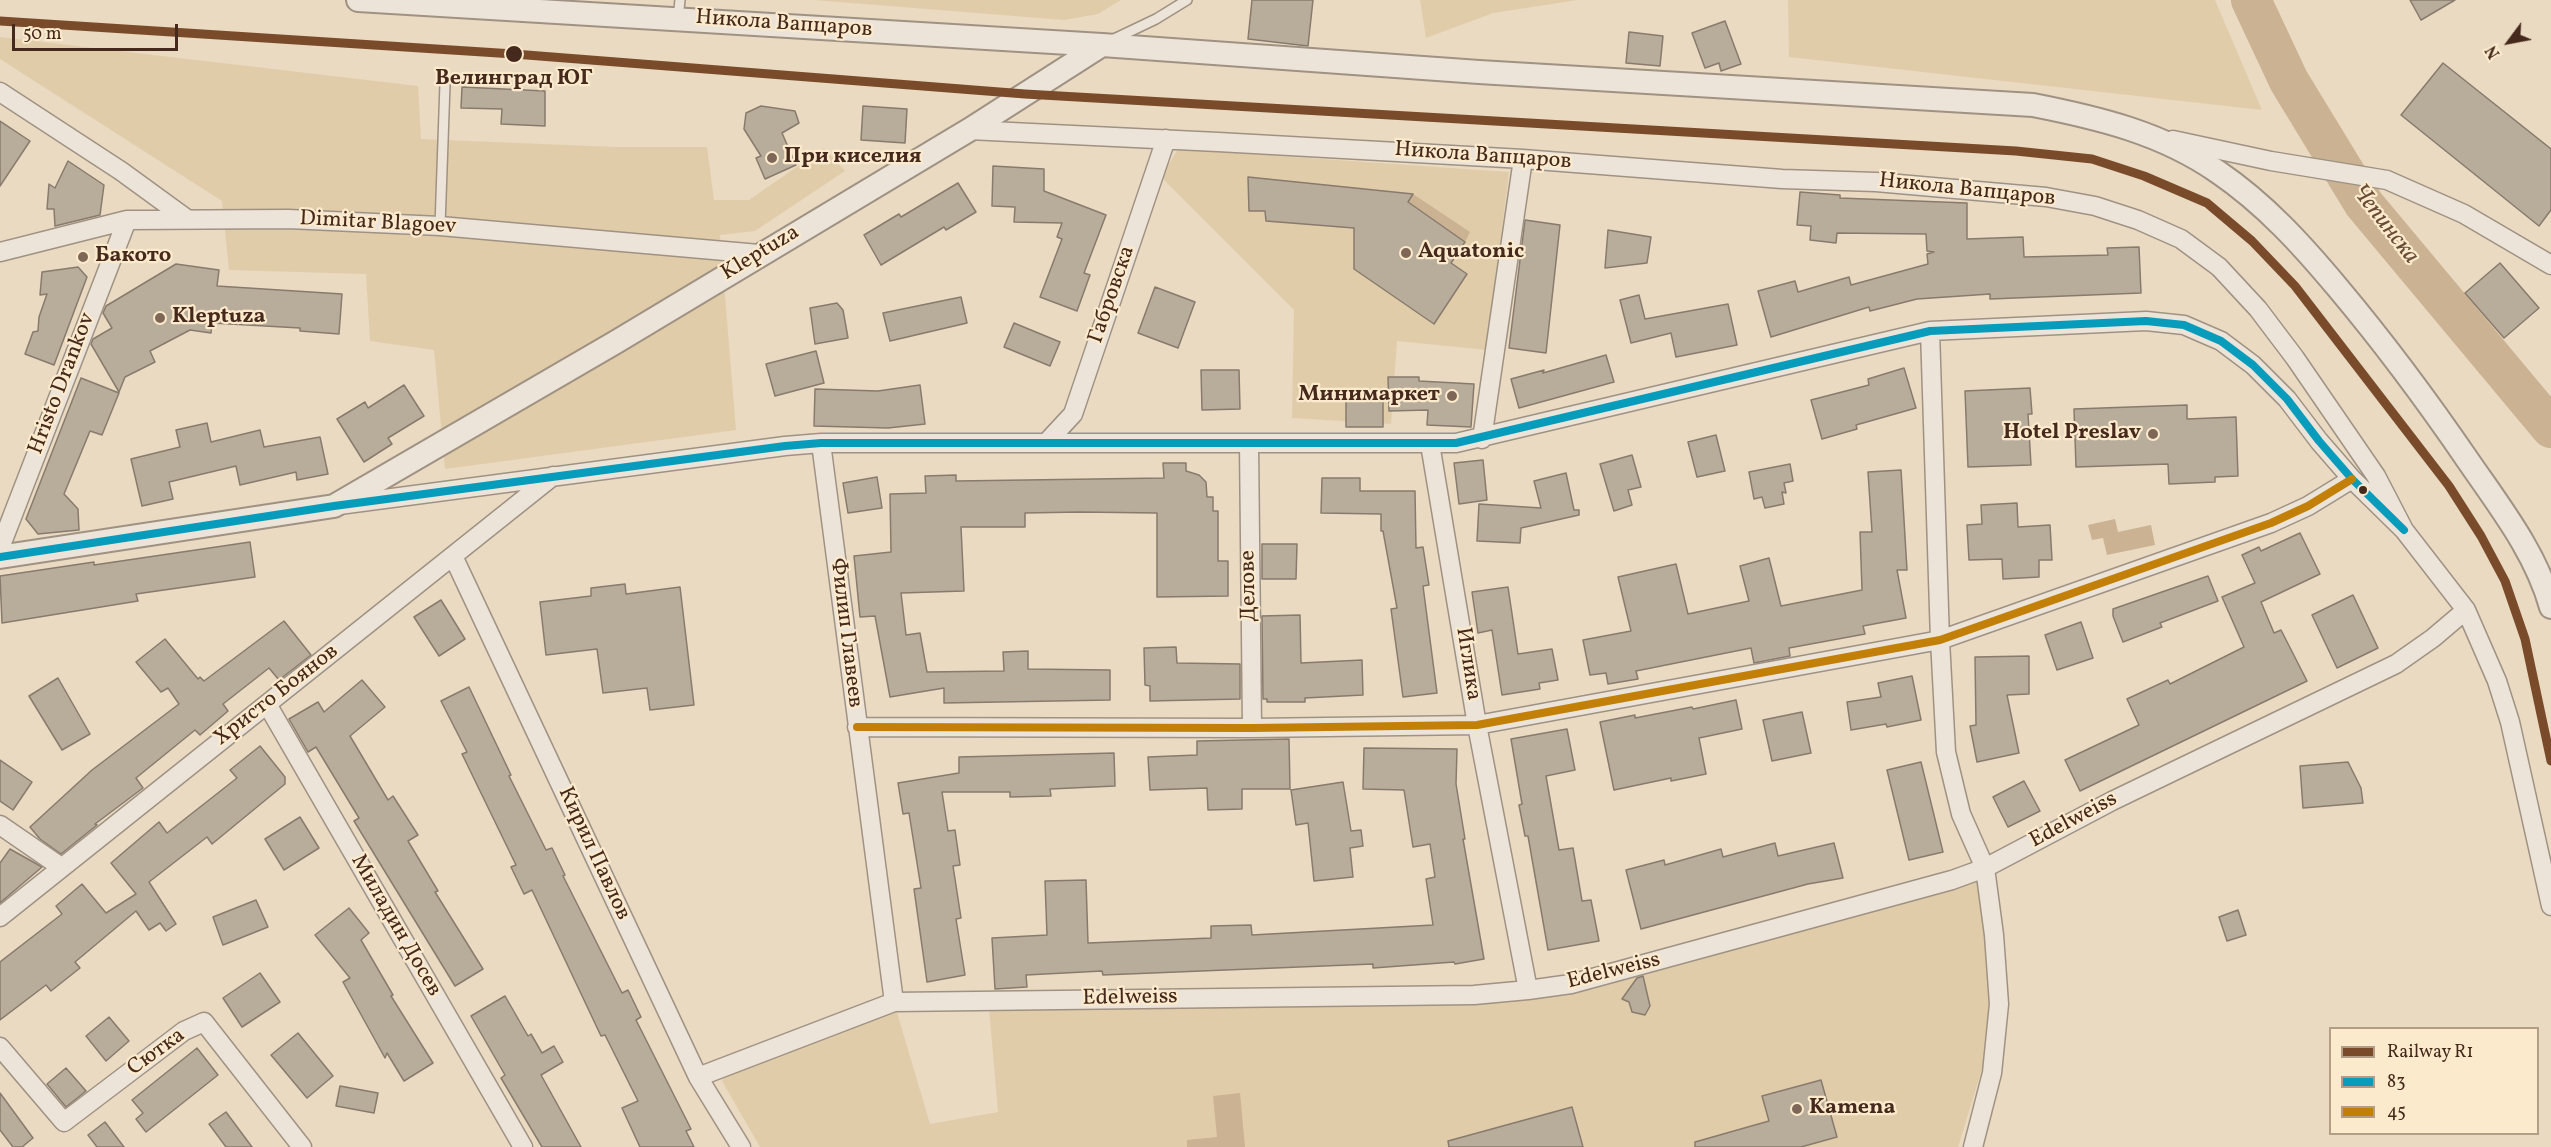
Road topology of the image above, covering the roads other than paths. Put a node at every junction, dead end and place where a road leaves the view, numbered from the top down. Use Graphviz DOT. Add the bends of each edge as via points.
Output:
graph roads {
  1 [pos="358,0"];
  2 [pos="1187,0"];
  3 [pos="679,9"];
  4 [pos="1102,45"];
  5 [pos="445,84"];
  6 [pos="0,92"];
  7 [pos="969,130"];
  8 [pos="2157,137"];
  9 [pos="1166,139"];
  10 [pos="1523,159"];
  11 [pos="187,219"];
  12 [pos="127,220"];
  13 [pos="440,226"];
  14 [pos="0,252"];
  15 [pos="759,254"];
  16 [pos="2551,265"];
  17 [pos="1930,331"];
  18 [pos="1482,438"];
  19 [pos="1047,442"];
  20 [pos="821,443"];
  21 [pos="1249,443"];
  22 [pos="1430,444"];
  23 [pos="554,475"];
  24 [pos="2352,479"];
  25 [pos="334,506"];
  26 [pos="2404,530"];
  27 [pos="0,548"];
  28 [pos="453,556"];
  29 [pos="0,557"];
  30 [pos="2551,607"];
  31 [pos="2466,610"];
  32 [pos="1940,640"];
  33 [pos="267,704"];
  34 [pos="1477,725"];
  35 [pos="857,727"];
  36 [pos="1252,728"];
  37 [pos="0,825"];
  38 [pos="62,867"];
  39 [pos="1985,868"];
  40 [pos="2551,906"];
  41 [pos="0,917"];
  42 [pos="1528,990"];
  43 [pos="894,1002"];
  44 [pos="0,1047"];
  45 [pos="698,1077"];
  46 [pos="302,1147"];
  47 [pos="523,1147"];
  48 [pos="741,1147"];
  49 [pos="1973,1147"];
  1 -- 3 [label="street, Никола Вапцаров"];
  2 -- 4 [label="lane, Kleptuza"];
  3 -- 4 [label="street, Никола Вапцаров"];
  4 -- 7 [label="street, Kleptuza"];
  4 -- 8 [label="street, Никола Вапцаров" via="2032,105 2097,117"];
  5 -- 13 [label="lane"];
  6 -- 11 [label="street"];
  7 -- 9 [label="street, Никола Вапцаров"];
  7 -- 15 [label="street, Kleptuza"];
  8 -- 16 [label="street" via="2387,180 2464,214"];
  8 -- 30 [label="street, Никола Вапцаров" via="2217,170 2258,201 2305,249 2430,405 2511,524 2545,585"];
  9 -- 10 [label="street, Никола Вапцаров"];
  9 -- 19 [label="street, Габровска" via="1073,414"];
  10 -- 18 [label="street"];
  10 -- 26 [label="street, Никола Вапцаров" via="2046,197 2138,220 2191,246 2219,267 2258,309 2339,419 2376,476"];
  11 -- 12 [label="street, Dimitar Blagoev"];
  11 -- 13 [label="street, Dimitar Blagoev"];
  12 -- 14 [label="street, Dimitar Blagoev"];
  12 -- 27 [label="street, Hristo Drankov"];
  13 -- 15 [label="street, Dimitar Blagoev"];
  15 -- 25 [label="street, Kleptuza"];
  17 -- 18 [label="street"];
  17 -- 24 [label="street" via="2146,321 2184,325 2221,341 2253,365 2287,399"];
  17 -- 32 [label="street"];
  18 -- 22 [label="street"];
  19 -- 20 [label="street"];
  19 -- 21 [label="street"];
  20 -- 23 [label="street"];
  20 -- 35 [label="street, Филип Главеев"];
  21 -- 22 [label="street"];
  21 -- 36 [label="street, Делове"];
  22 -- 34 [label="street, Иглика"];
  23 -- 25 [label="street"];
  23 -- 28 [label="street, Христо Боянов"];
  24 -- 26 [label="street"];
  24 -- 32 [label="street" via="2271,523"];
  25 -- 29 [label="street"];
  26 -- 31 [label="street, Никола Вапцаров"];
  28 -- 33 [label="street, Христо Боянов"];
  28 -- 45 [label="street, Кирил Павлов"];
  31 -- 39 [label="street, Edelweiss" via="2396,664 2112,801"];
  31 -- 40 [label="street, Никола Вапцаров" via="2490,662 2510,722"];
  32 -- 34 [label="street"];
  32 -- 39 [label="street" via="1946,752 1961,814"];
  33 -- 38 [label="street, Христо Боянов"];
  33 -- 47 [label="street, Миладин Досев"];
  34 -- 36 [label="street"];
  34 -- 42 [label="street, Иглика"];
  35 -- 36 [label="street"];
  35 -- 43 [label="street, Филип Главеев"];
  37 -- 38 [label="street"];
  38 -- 41 [label="street, Христо Боянов"];
  39 -- 42 [label="street, Edelweiss" via="1571,984"];
  39 -- 49 [label="street" via="1999,1004 1992,1073"];
  42 -- 43 [label="street, Edelweiss" via="1474,995"];
  43 -- 45 [label="street, Edelweiss"];
  44 -- 46 [label="street, Сютка" via="64,1122 184,1031 204,1022"];
  45 -- 48 [label="street, Кирил Павлов"];
}
